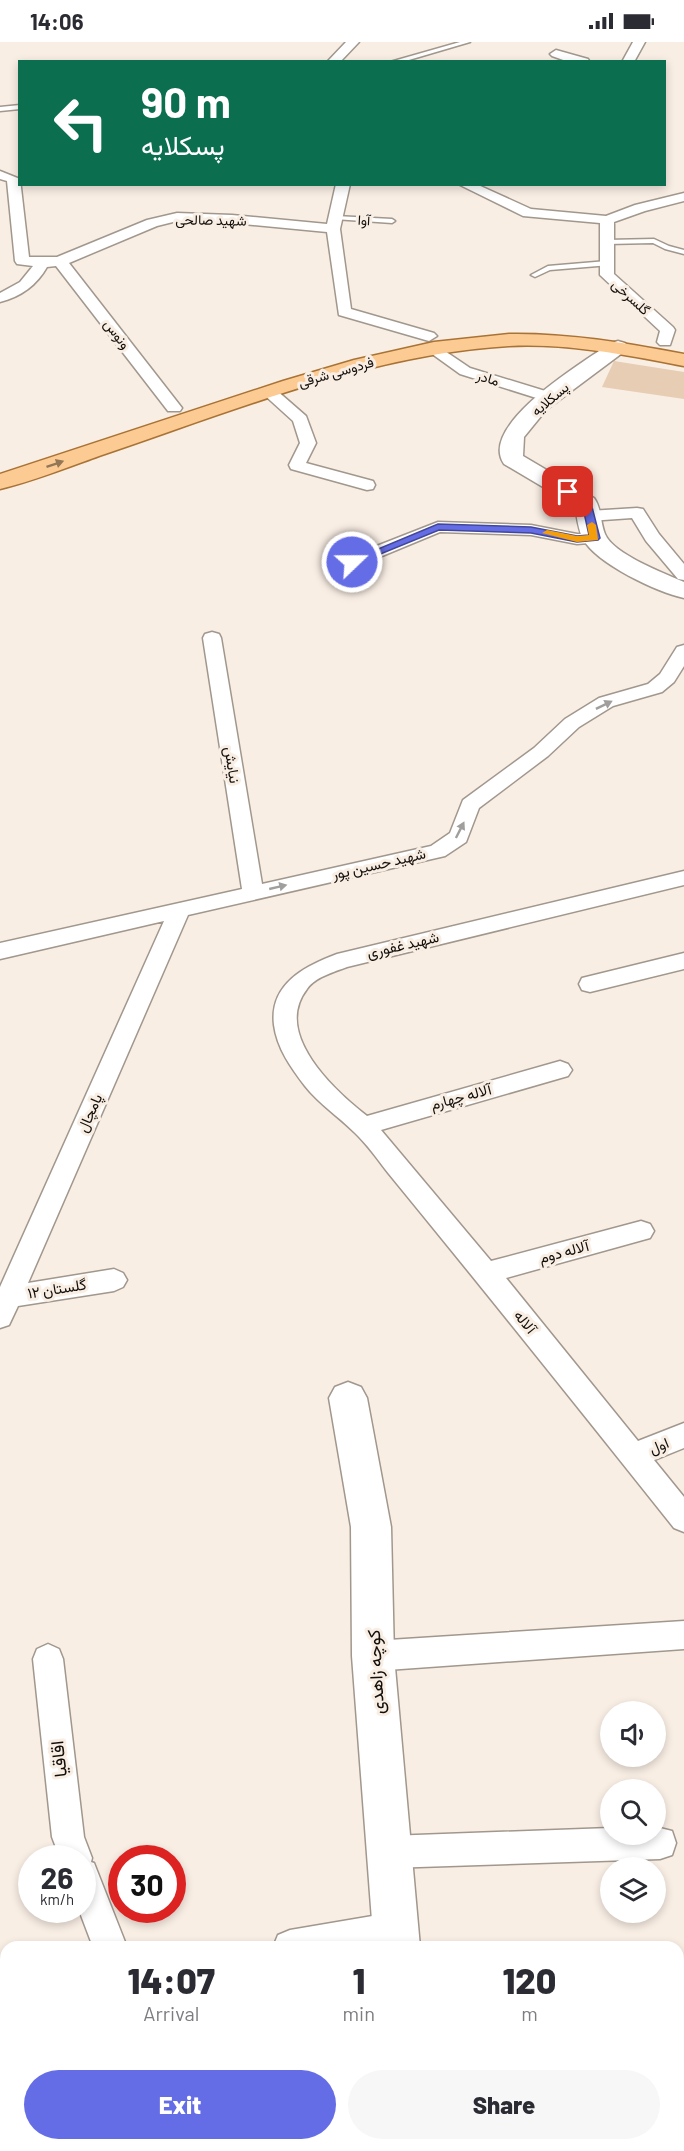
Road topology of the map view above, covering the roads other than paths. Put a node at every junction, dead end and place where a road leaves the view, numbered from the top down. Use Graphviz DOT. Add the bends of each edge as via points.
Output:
graph roads {
  1 [pos="353,42"];
  2 [pos="467,42"];
  3 [pos="639,42"];
  4 [pos="556,54"];
  5 [pos="335,60"];
  6 [pos="400,60"];
  7 [pos="577,60"];
  8 [pos="629,60"];
  9 [pos="18,107"];
  10 [pos="0,109"];
  11 [pos="0,175"];
  12 [pos="342,186"];
  13 [pos="468,186"];
  14 [pos="684,197"];
  15 [pos="607,220"];
  16 [pos="392,221"];
  17 [pos="335,224"];
  18 [pos="607,242"];
  19 [pos="684,252"];
  20 [pos="60,261"];
  21 [pos="42,263"];
  22 [pos="607,263"];
  23 [pos="535,274"];
  24 [pos="0,298"];
  25 [pos="431,342"];
  26 [pos="674,343"];
  27 [pos="618,347"];
  28 [pos="684,360"];
  29 [pos="269,392"];
  30 [pos="549,397"];
  31 [pos="174,408"];
  32 [pos="0,465"];
  33 [pos="0,482"];
  34 [pos="367,485"];
  35 [pos="592,527"];
  36 [pos="352,562"];
  37 [pos="684,575"];
  38 [pos="684,591"];
  39 [pos="212,638"];
  40 [pos="684,651"];
  41 [pos="684,878"];
  42 [pos="253,893"];
  43 [pos="180,909"];
  44 [pos="0,951"];
  45 [pos="684,961"];
  46 [pos="590,984"];
  47 [pos="560,1070"];
  48 [pos="363,1126"];
  49 [pos="641,1231"];
  50 [pos="486,1273"];
  51 [pos="114,1280"];
  52 [pos="3,1304"];
  53 [pos="348,1398"];
  54 [pos="684,1435"];
  55 [pos="633,1456"];
  56 [pos="684,1519"];
  57 [pos="684,1635"];
  58 [pos="373,1656"];
  59 [pos="48,1659"];
  60 [pos="71,1845"];
  61 [pos="600,1845"];
  62 [pos="389,1852"];
  63 [pos="96,1911"];
  64 [pos="396,1938"];
  65 [pos="108,1941"];
  66 [pos="361,1941"];
  1 -- 5 [label="street"];
  2 -- 6 [label="lane"];
  3 -- 8 [label="street"];
  4 -- 7 [label="street"];
  9 -- 10 [label="lane"];
  11 -- 21 [label="street, شهید صالحی" via="13,179 22,261"];
  12 -- 17 [label="street"];
  13 -- 15 [label="street" via="528,213"];
  14 -- 15 [label="street"];
  15 -- 18 [label="street, گلسرخی"];
  16 -- 17 [label="lane, آوا"];
  17 -- 20 [label="street, شهید صالحی" via="177,218 152,223"];
  17 -- 25 [label="street" via="344,312"];
  18 -- 19 [label="lane" via="654,241"];
  18 -- 22 [label="street, گلسرخی"];
  20 -- 21 [label="street, شهید صالحی"];
  20 -- 31 [label="street, ونوس"];
  21 -- 24 [label="street" via="37,276 22,289"];
  22 -- 23 [label="lane" via="548,268"];
  22 -- 26 [label="street, گلسرخی" via="607,276 668,330"];
  25 -- 26 [label="main road, فردوسی شرقی" via="507,326 576,328"];
  25 -- 27 [label="main road, فردوسی شرقی" via="511,340"];
  25 -- 29 [label="main road, فردوسی شرقی"];
  25 -- 30 [label="street, مادر" via="465,371"];
  25 -- 31 [label="main road, فردوسی شرقی" via="355,351"];
  27 -- 28 [label="main road, فردوسی شرقی"];
  27 -- 30 [label="street, پسکلایه"];
  33 -- 29 [label="main road, فردوسی شرقی, one-way"];
  29 -- 34 [label="street" via="300,419 308,443 297,465"];
  30 -- 35 [label="street, پسکلایه" via="513,436 512,459 586,503"];
  31 -- 32 [label="main road, فردوسی شرقی"];
  35 -- 36 [label="street" via="577,539 531,530 438,527"];
  35 -- 37 [label="street" via="638,513 652,537"];
  35 -- 38 [label="street, پسکلایه" via="604,549"];
  39 -- 42 [label="street, نیایش"];
  42 -- 40 [label="street, شهید حسین پور, one-way" via="438,851 459,837 470,805 541,752 572,723 606,702 655,688 667,678"];
  41 -- 48 [label="street, شهید غفوری" via="345,958 298,983 284,1013 290,1048 317,1085"];
  42 -- 43 [label="street, شهید حسین پور"];
  43 -- 44 [label="street, شهید حسین پور"];
  43 -- 52 [label="street, پامچال"];
  45 -- 46 [label="street"];
  47 -- 48 [label="street, آلاله چهارم"];
  48 -- 50 [label="street, آلاله"];
  49 -- 50 [label="street, آلاله دوم"];
  50 -- 55 [label="street, آلاله"];
  51 -- 52 [label="street, گلستان ۱۲"];
  53 -- 58 [label="street, کوچه زاهدی" via="370,1527"];
  54 -- 55 [label="street, اول"];
  55 -- 56 [label="street, آلاله"];
  57 -- 58 [label="street"];
  58 -- 62 [label="street, کوچه زاهدی"];
  59 -- 60 [label="street, اقاقیا"];
  61 -- 62 [label="street"];
  62 -- 64 [label="street, کوچه زاهدی"];
  63 -- 65 [label="street"];
  64 -- 66 [label="street"];
}
